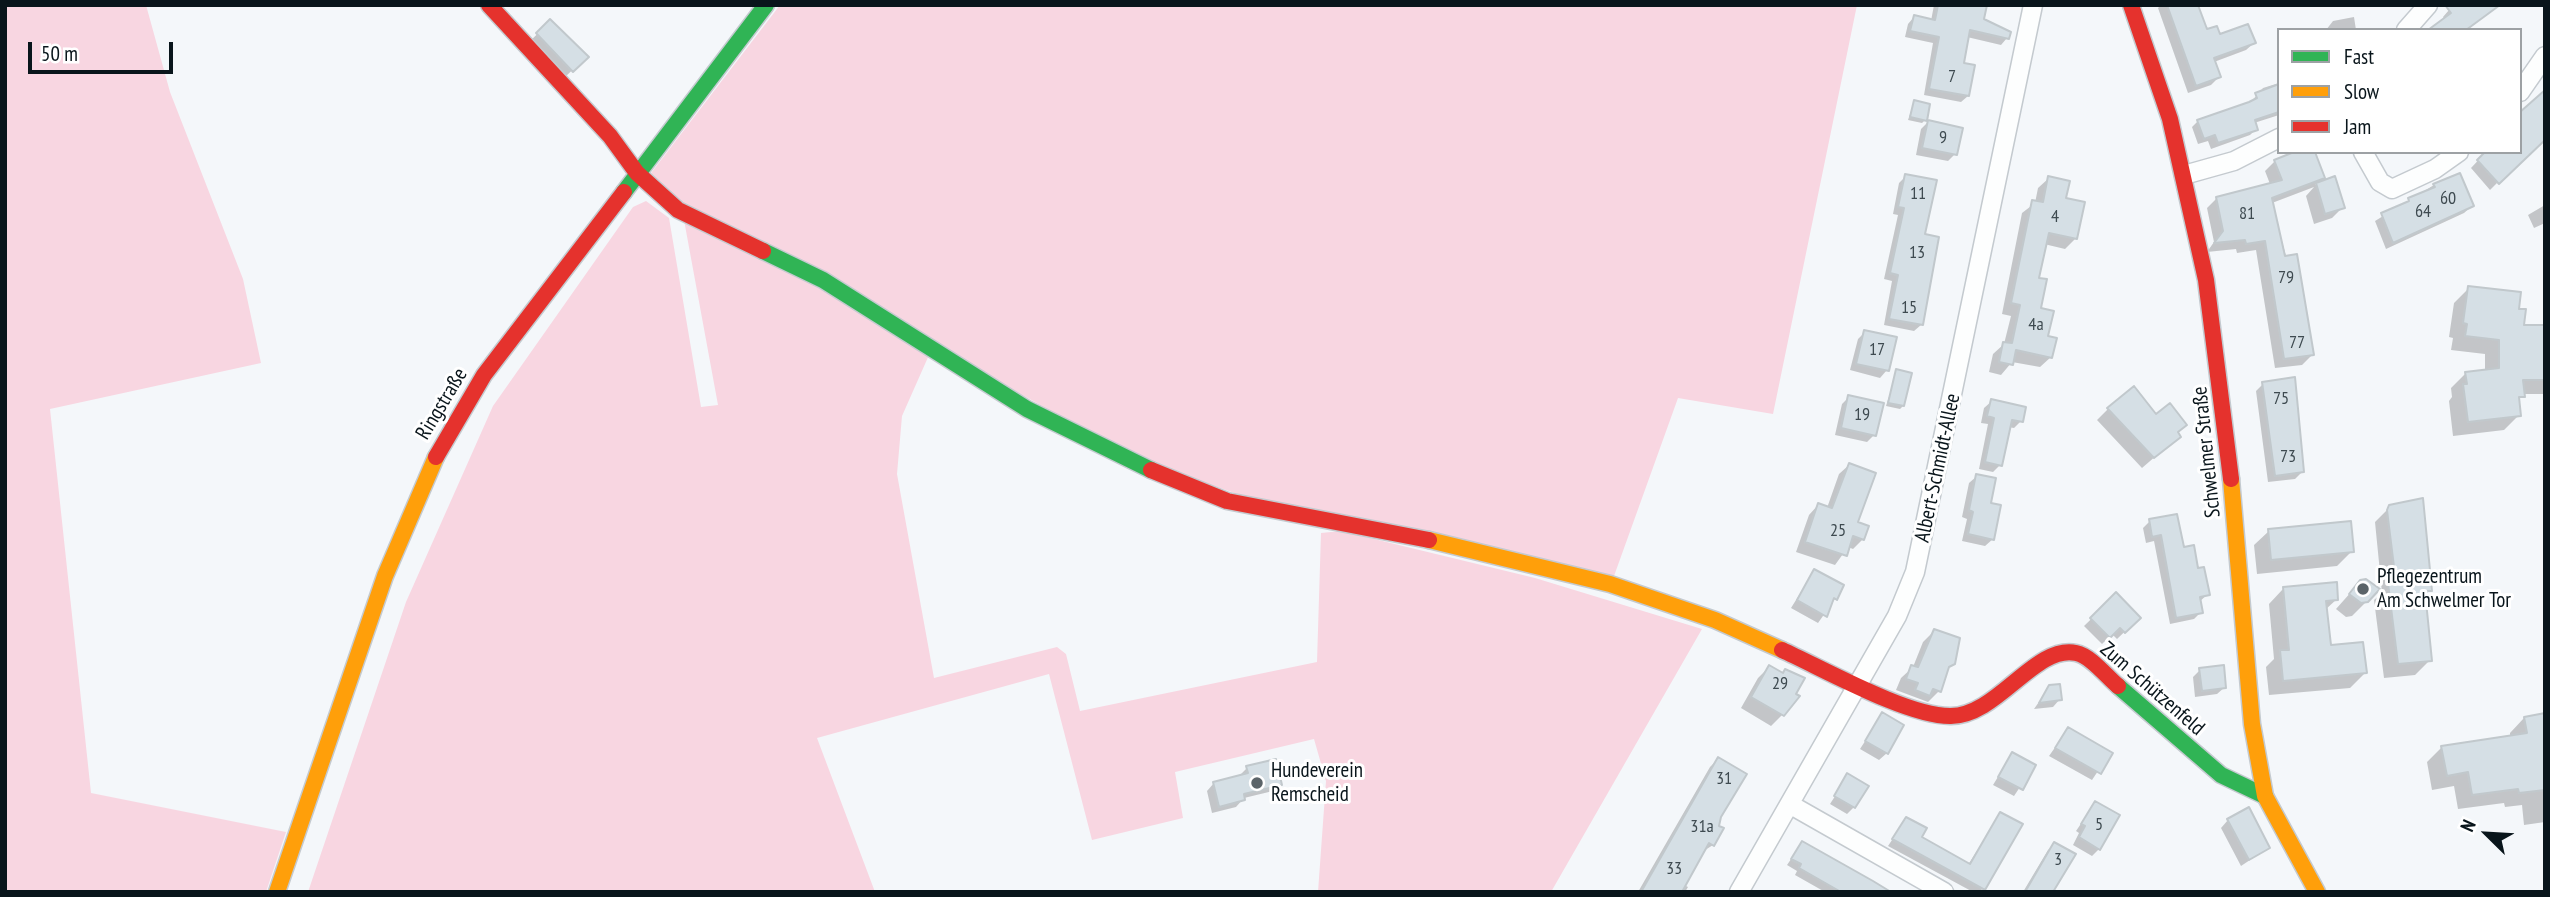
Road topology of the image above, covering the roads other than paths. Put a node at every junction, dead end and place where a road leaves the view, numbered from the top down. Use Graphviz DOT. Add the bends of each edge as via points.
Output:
graph roads {
  1 [pos="489,5"];
  2 [pos="766,5"];
  3 [pos="2032,5"];
  4 [pos="2130,5"];
  5 [pos="2428,5"];
  6 [pos="2408,28"];
  7 [pos="2545,56"];
  8 [pos="2522,89"];
  9 [pos="2277,139"];
  10 [pos="2364,154"];
  11 [pos="2456,154"];
  12 [pos="637,173"];
  13 [pos="2184,175"];
  14 [pos="1858,684"];
  15 [pos="2265,796"];
  16 [pos="1791,805"];
  17 [pos="277,892"];
  18 [pos="1739,892"];
  19 [pos="1944,892"];
  20 [pos="2317,892"];
  1 -- 12 [label="street" via="610,135"];
  2 -- 12 [label="street, Ringstraße"];
  3 -- 14 [label="street, Albert-Schmidt-Allee" via="1915,572 1906,599"];
  4 -- 13 [label="street, Schwelmer Straße" via="2170,119"];
  5 -- 6 [label="street"];
  7 -- 8 [label="street"];
  9 -- 13 [label="street" via="2234,161"];
  10 -- 11 [label="street" via="2380,182 2392,189"];
  12 -- 14 [label="street" via="678,210 823,280 1027,409 1194,490 1610,583 1715,620"];
  12 -- 17 [label="street, Ringstraße" via="484,375 438,451 384,576"];
  13 -- 15 [label="street, Schwelmer Straße" via="2219,360 2252,724"];
  14 -- 15 [label="street, Zum Schützenfeld" via="1935,716 1968,714 2043,662 2076,653 2221,775"];
  14 -- 16 [label="street, Albert-Schmidt-Allee"];
  15 -- 20 [label="street, Schwelmer Straße"];
  16 -- 18 [label="street, Albert-Schmidt-Allee"];
  16 -- 19 [label="street"];
}
